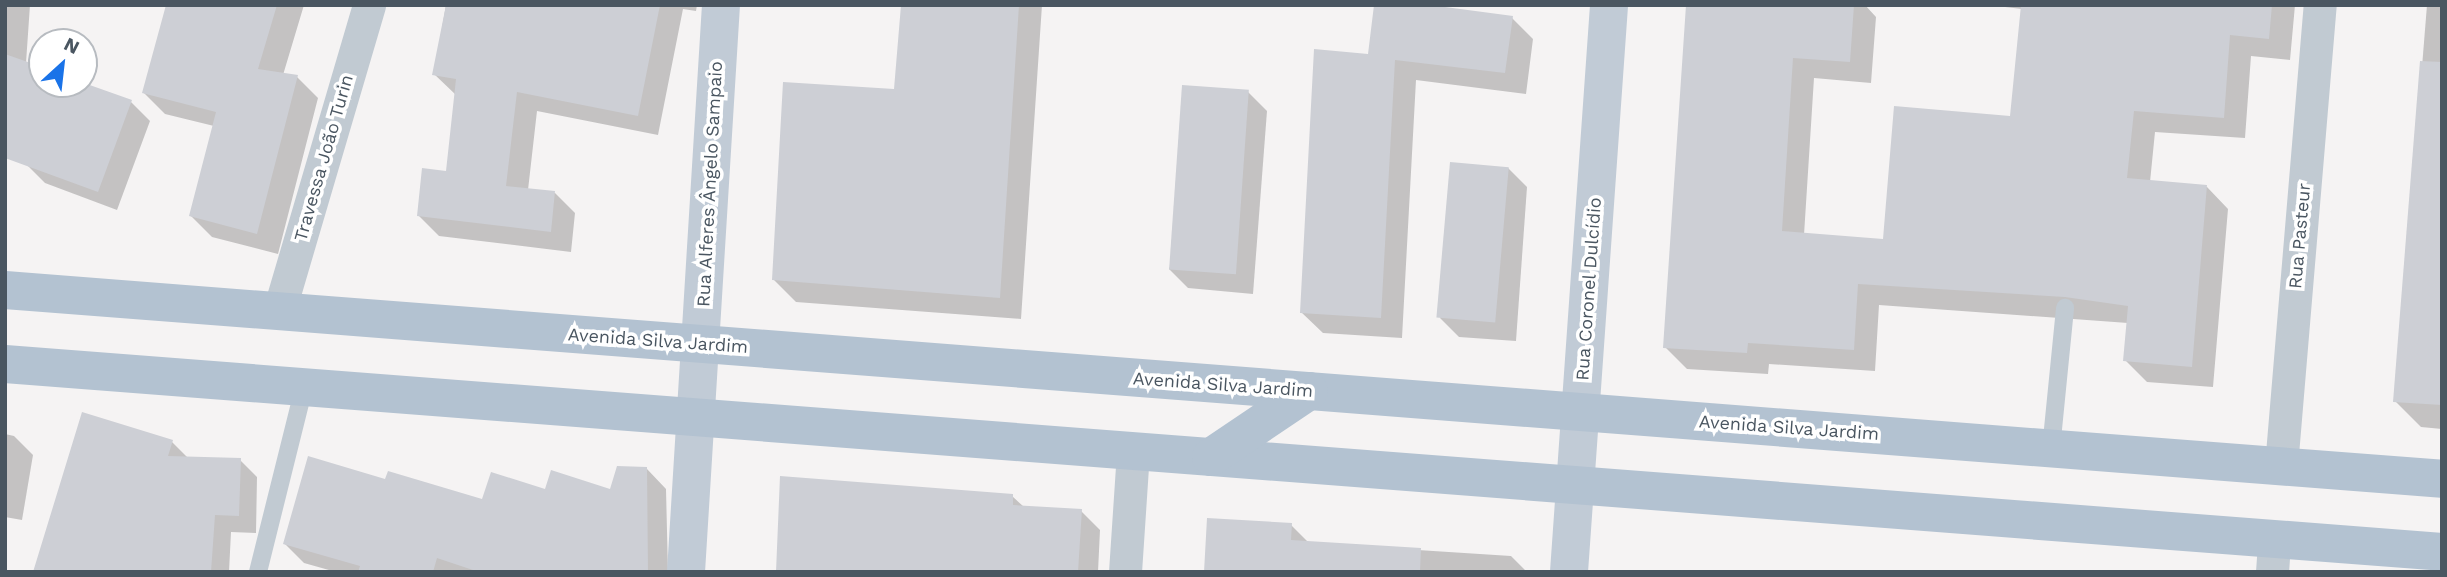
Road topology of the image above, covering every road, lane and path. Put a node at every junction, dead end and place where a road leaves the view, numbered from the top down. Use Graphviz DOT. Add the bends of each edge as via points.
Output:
graph roads {
  1 [pos="369,5"];
  2 [pos="721,5"];
  3 [pos="1609,5"];
  4 [pos="2320,5"];
  5 [pos="5,290"];
  6 [pos="2065,308"];
  7 [pos="279,311"];
  8 [pos="701,344"];
  9 [pos="5,364"];
  10 [pos="304,388"];
  11 [pos="1309,391"];
  12 [pos="1581,412"];
  13 [pos="696,417"];
  14 [pos="2051,449"];
  15 [pos="1133,452"];
  16 [pos="1211,457"];
  17 [pos="2281,466"];
  18 [pos="2442,479"];
  19 [pos="1575,486"];
  20 [pos="2442,552"];
  21 [pos="2273,556"];
  22 [pos="258,572"];
  23 [pos="686,572"];
  24 [pos="1125,572"];
  25 [pos="1569,572"];
  1 -- 7 [label="street, Travessa João Turin"];
  2 -- 8 [label="main road, Rua Alferes Ângelo Sampaio"];
  3 -- 12 [label="main road, Rua Coronel Dulcídio"];
  4 -- 17 [label="street, Rua Pasteur"];
  5 -- 7 [label="main road, Avenida Silva Jardim"];
  6 -- 14 [label="lane"];
  7 -- 8 [label="main road, Avenida Silva Jardim"];
  8 -- 11 [label="main road, Avenida Silva Jardim"];
  8 -- 13 [label="main road, Rua Alferes Ângelo Sampaio"];
  9 -- 10 [label="main road"];
  10 -- 13 [label="main road"];
  10 -- 22 [label="lane"];
  11 -- 12 [label="main road, Avenida Silva Jardim"];
  11 -- 16 [label="main road"];
  12 -- 14 [label="main road, Avenida Silva Jardim"];
  12 -- 19 [label="main road, Rua Coronel Dulcídio"];
  13 -- 15 [label="main road"];
  13 -- 23 [label="main road, Rua Alferes Ângelo Sampaio"];
  14 -- 17 [label="main road, Avenida Silva Jardim"];
  15 -- 16 [label="main road"];
  15 -- 24 [label="street"];
  16 -- 19 [label="main road"];
  17 -- 18 [label="main road, Avenida Silva Jardim"];
  19 -- 21 [label="main road"];
  19 -- 25 [label="main road, Rua Coronel Dulcídio"];
  20 -- 21 [label="main road"];
}
